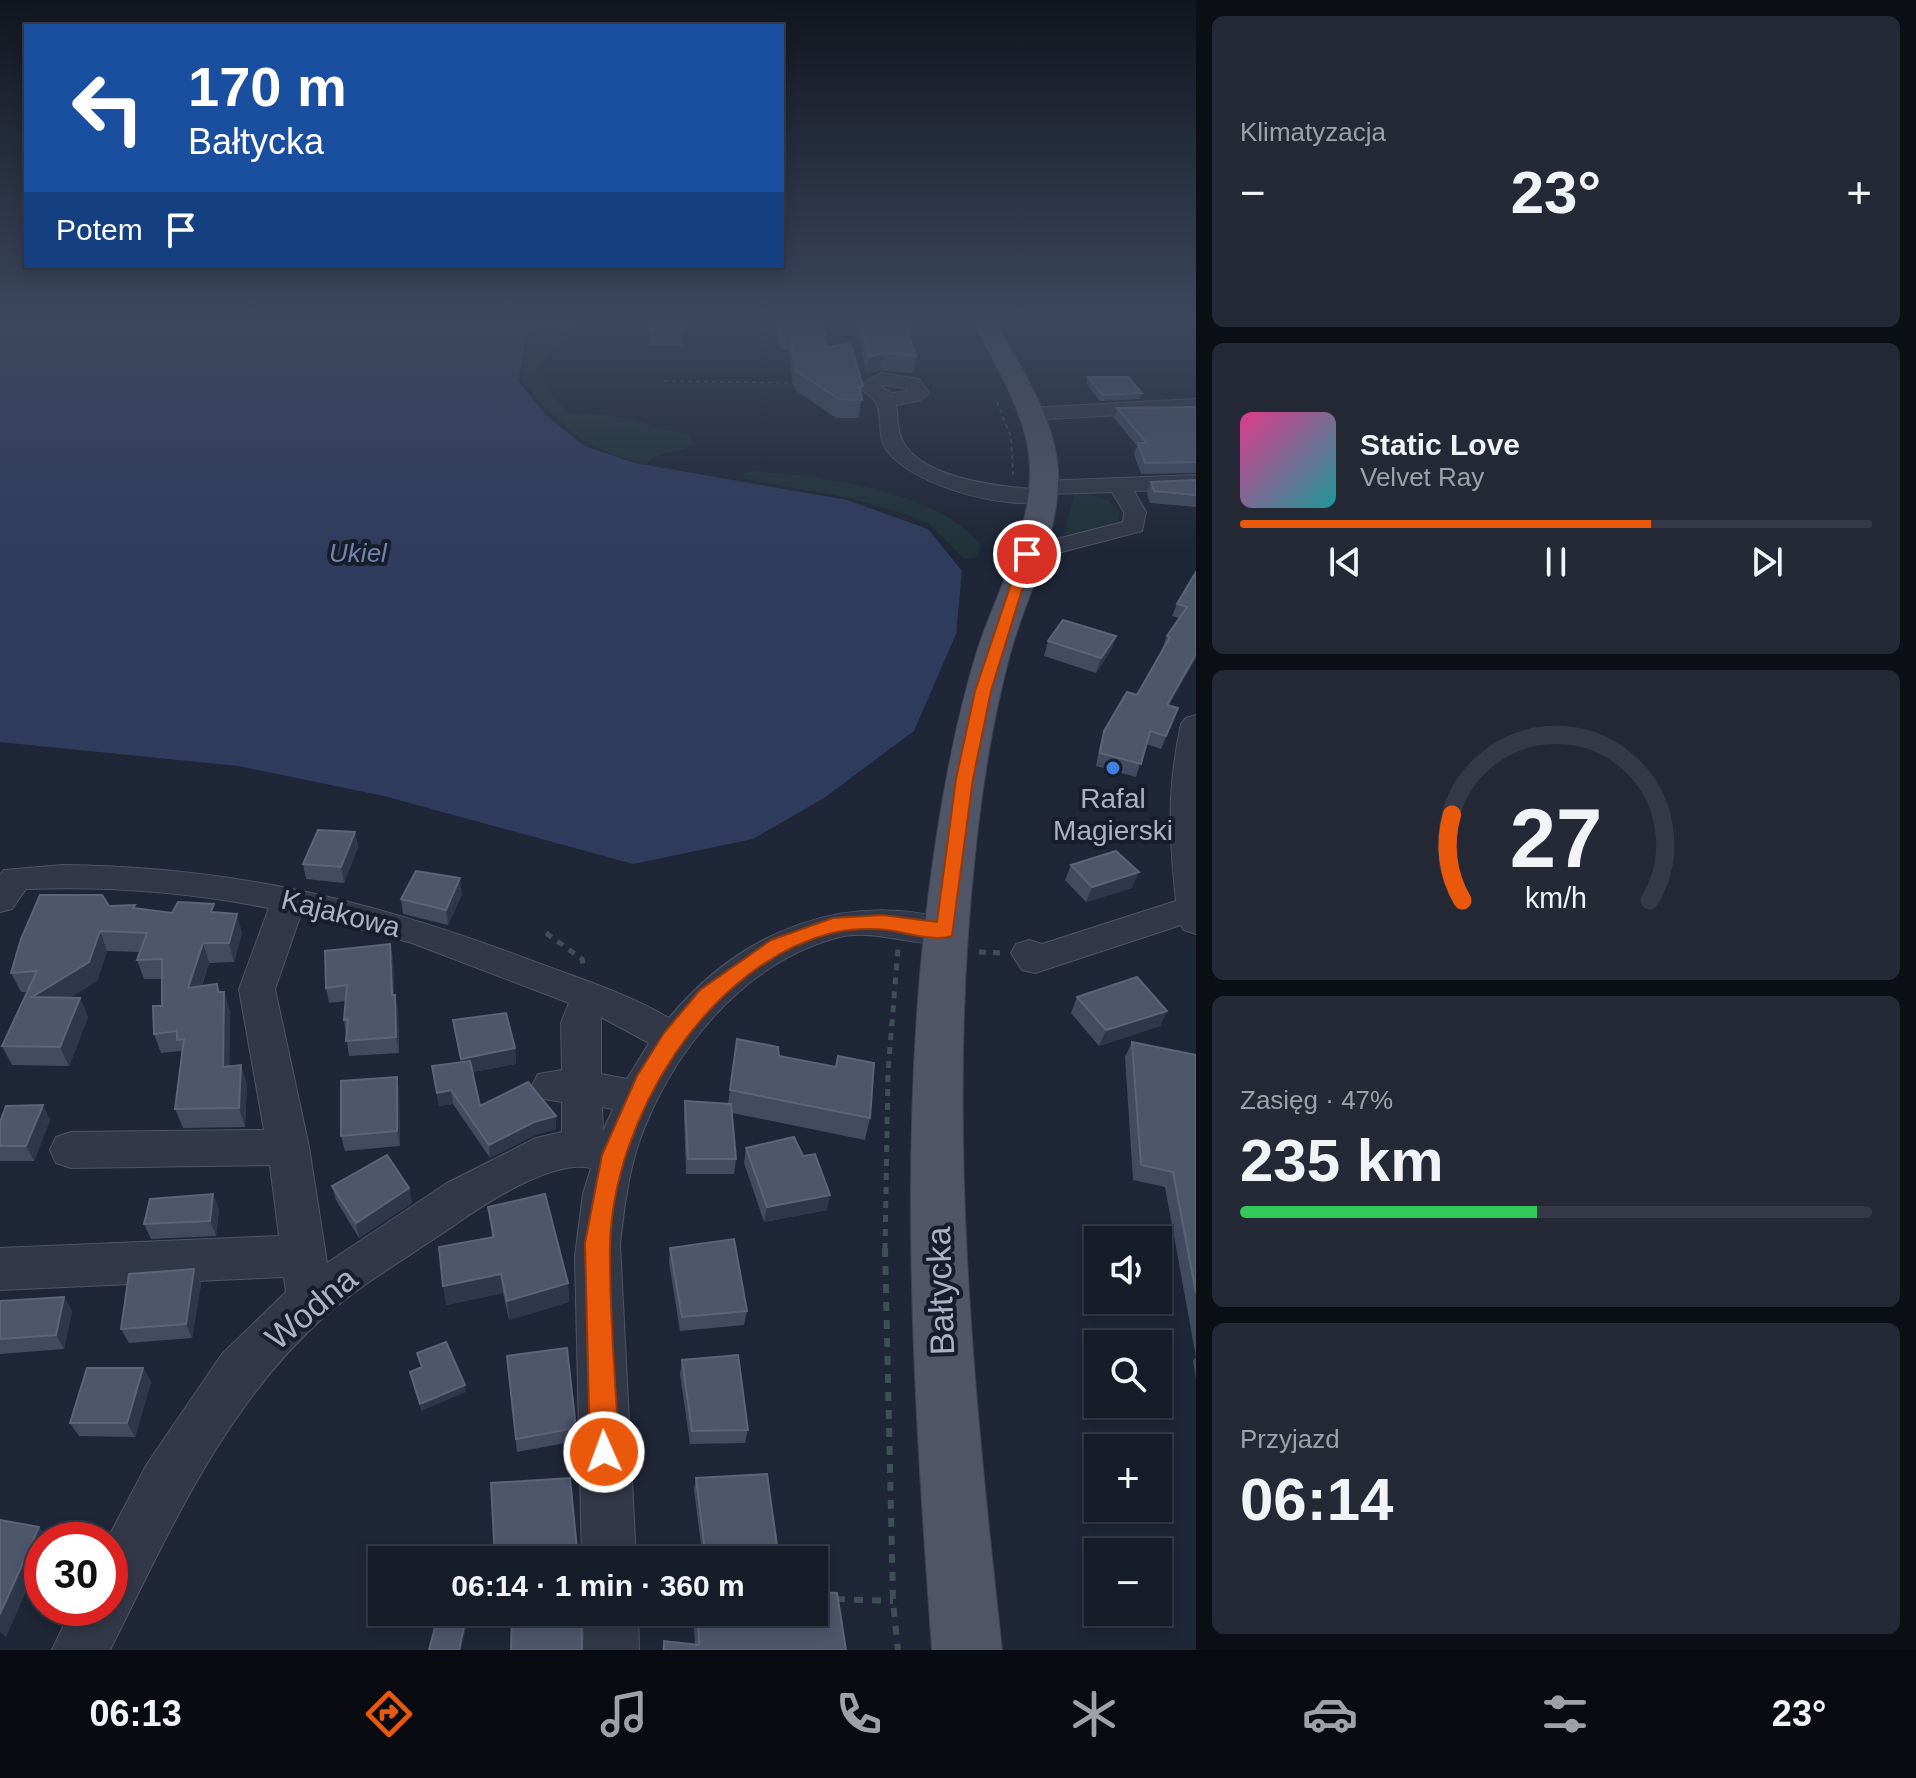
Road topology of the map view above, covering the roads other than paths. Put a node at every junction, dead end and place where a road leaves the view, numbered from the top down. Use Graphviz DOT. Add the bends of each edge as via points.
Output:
graph roads {
  1 [pos="1020,397"];
  2 [pos="885,398"];
  3 [pos="1196,405"];
  4 [pos="1028,414"];
  5 [pos="1196,482"];
  6 [pos="1120,486"];
  7 [pos="1042,492"];
  8 [pos="1027,554"];
  9 [pos="1196,724"];
  10 [pos="5,885"];
  11 [pos="289,900"];
  12 [pos="1195,912"];
  13 [pos="945,931"];
  14 [pos="1029,953"];
  15 [pos="590,996"];
  16 [pos="672,1039"];
  17 [pos="567,1086"];
  18 [pos="639,1098"];
  19 [pos="288,1147"];
  20 [pos="71,1150"];
  21 [pos="599,1151"];
  22 [pos="304,1255"];
  23 [pos="0,1269"];
  24 [pos="310,1300"];
  25 [pos="609,1546"];
  26 [pos="128,1555"];
  27 [pos="93,1626"];
  28 [pos="611,1626"];
  29 [pos="80,1650"];
  30 [pos="611,1650"];
  31 [pos="967,1650"];
  1 -- 4 [label="main road, Bałtycka"];
  2 -- 7 [label="street" via="894,446 911,463 942,466 973,487"];
  3 -- 4 [label="street"];
  4 -- 7 [label="main road, Bałtycka" via="1043,456"];
  5 -- 6 [label="street"];
  6 -- 7 [label="street"];
  6 -- 8 [label="street" via="1135,512 1134,526"];
  7 -- 8 [label="main road, Bałtycka"];
  8 -- 13 [label="main road, Bałtycka" via="983,691 965,779"];
  9 -- 12 [label="street" via="1185,778"];
  10 -- 11 [label="street, Kajakowa" via="91,876 215,886"];
  11 -- 15 [label="street, Kajakowa" via="395,924"];
  11 -- 19 [label="street" via="257,989"];
  12 -- 14 [label="street" via="1035,960"];
  13 -- 16 [label="street" via="882,922 833,926 778,945 708,996"];
  13 -- 31 [label="main road, Bałtycka" via="935,1132 944,1397"];
  15 -- 16 [label="street, Kajakowa"];
  15 -- 17 [label="street"];
  16 -- 18 [label="street"];
  17 -- 18 [label="street"];
  17 -- 21 [label="street"];
  18 -- 21 [label="street"];
  19 -- 20 [label="street"];
  19 -- 22 [label="street"];
  21 -- 24 [label="street, Wodna" via="551,1151 462,1196"];
  21 -- 25 [label="street"];
  22 -- 23 [label="street"];
  22 -- 24 [label="street"];
  24 -- 26 [label="street, Wodna" via="239,1371 165,1482"];
  27 -- 29 [label="street"];
  28 -- 30 [label="street"];
}
